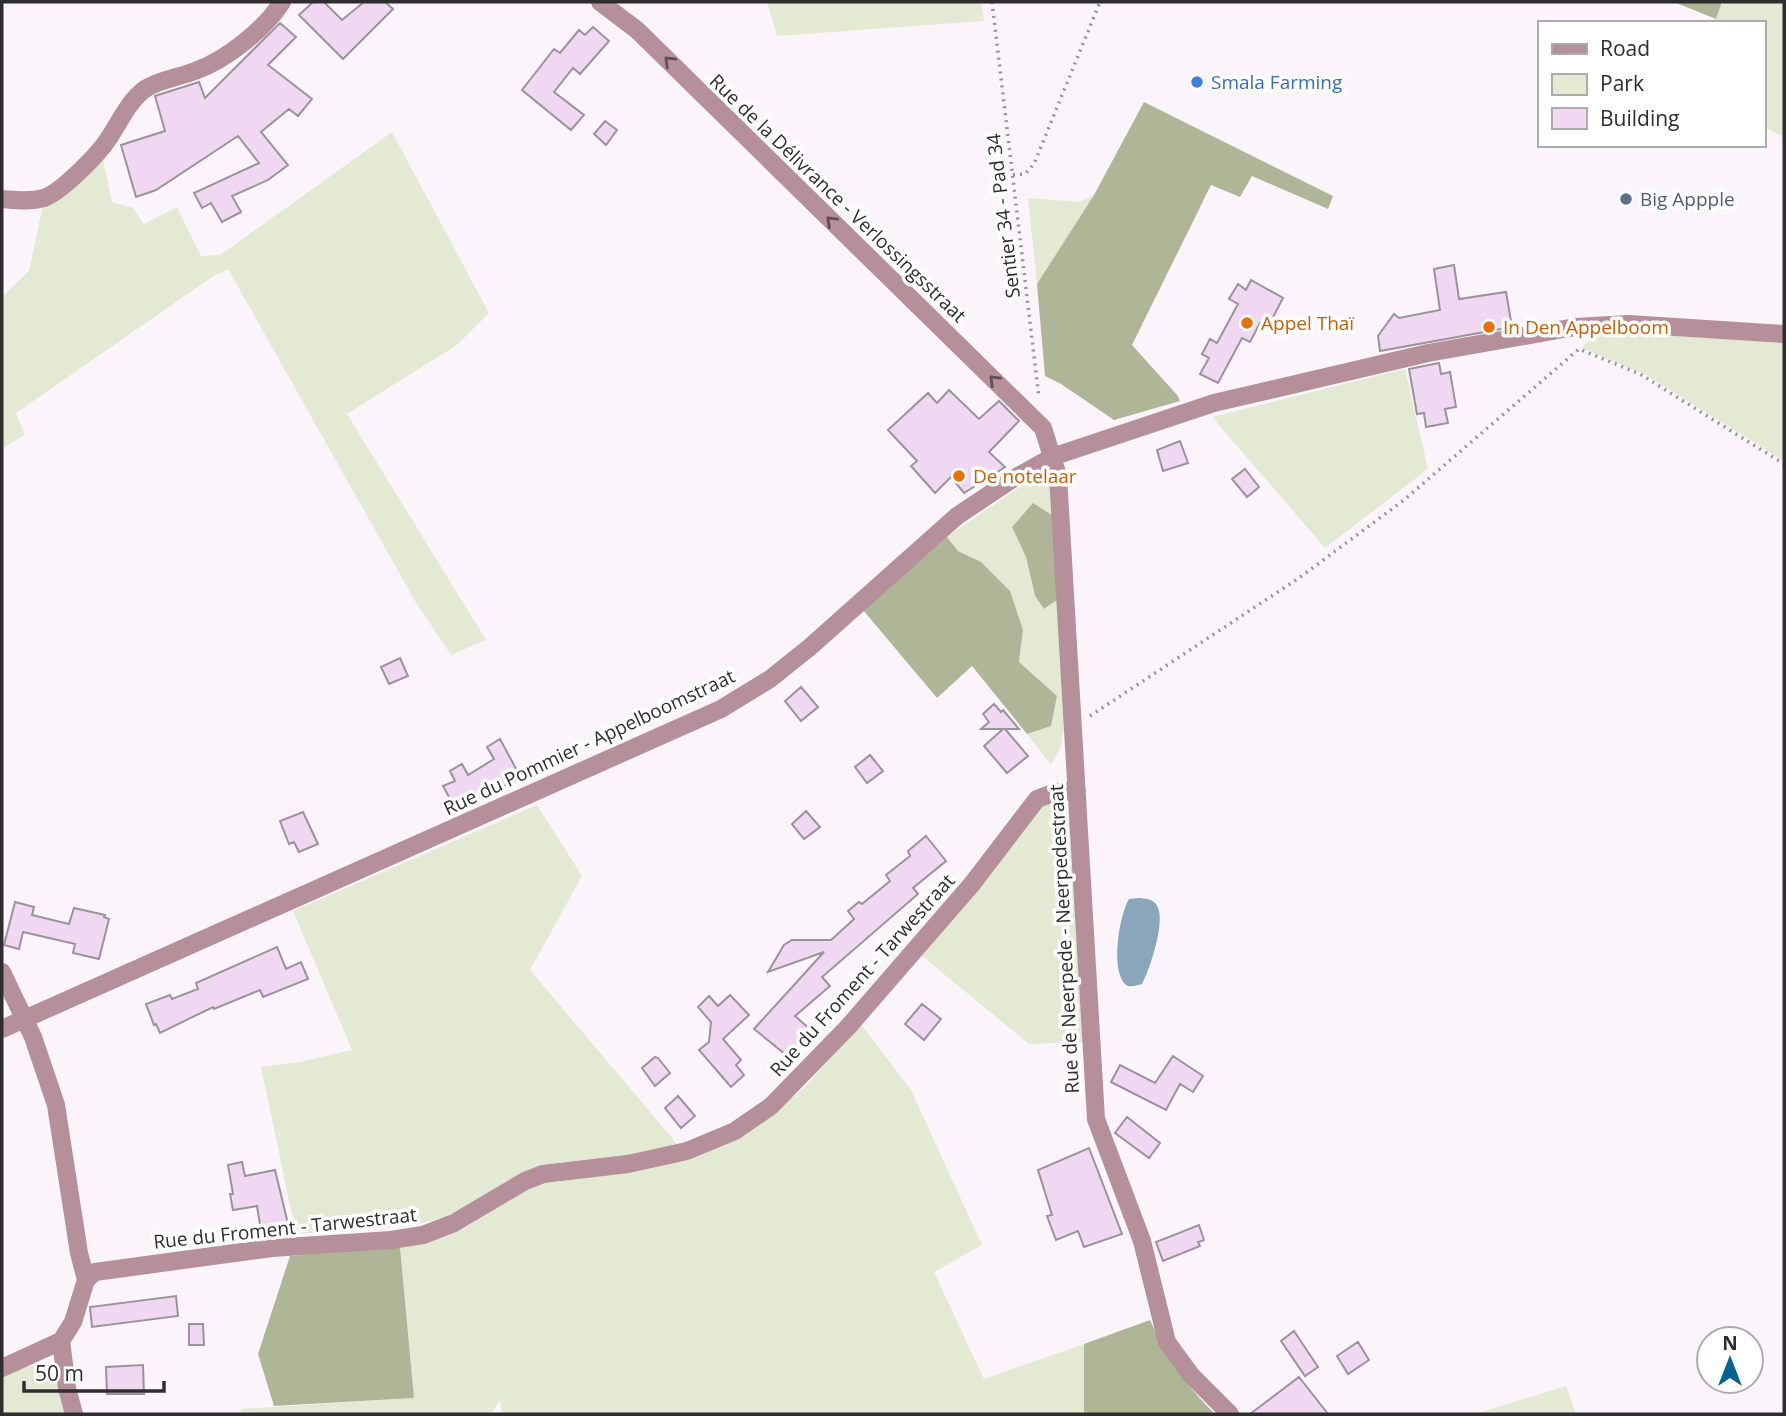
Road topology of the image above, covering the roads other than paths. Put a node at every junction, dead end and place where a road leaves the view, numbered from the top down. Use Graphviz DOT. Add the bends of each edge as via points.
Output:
graph roads {
  1 [pos="282,2"];
  2 [pos="600,2"];
  3 [pos="2,199"];
  4 [pos="1784,334"];
  5 [pos="1042,428"];
  6 [pos="1052,457"];
  7 [pos="1077,791"];
  8 [pos="2,972"];
  9 [pos="25,1019"];
  10 [pos="2,1029"];
  11 [pos="86,1280"];
  12 [pos="61,1341"];
  13 [pos="2,1368"];
  14 [pos="74,1414"];
  15 [pos="1230,1414"];
  1 -- 3 [label="street" via="227,55 146,88 128,106 103,146 46,197"];
  5 -- 2 [label="street, Rue de la Délivrance - Verlossingsstraat, one-way" via="637,30"];
  4 -- 6 [label="street, Rue du Pommier - Appelboomstraat" via="1629,324 1575,327 1428,353 1214,404"];
  5 -- 6 [label="street, Rue de Neerpede - Neerpedestraat"];
  6 -- 7 [label="street, Rue de Neerpede - Neerpedestraat" via="1058,476"];
  6 -- 9 [label="street, Rue du Pommier - Appelboomstraat" via="957,516 810,647 721,709"];
  7 -- 11 [label="street, Rue du Froment - Tarwestraat" via="1037,799 972,884 848,1027 771,1106 736,1131 676,1154 543,1174 423,1235 95,1272"];
  7 -- 15 [label="street, Rue de Neerpede - Neerpedestraat" via="1096,1119 1142,1241 1167,1342 1191,1375"];
  8 -- 9 [label="street"];
  9 -- 10 [label="street, Rue du Pommier - Appelboomstraat"];
  9 -- 11 [label="street" via="56,1105"];
  11 -- 12 [label="street" via="73,1322"];
  12 -- 13 [label="street"];
  12 -- 14 [label="street"];
}
